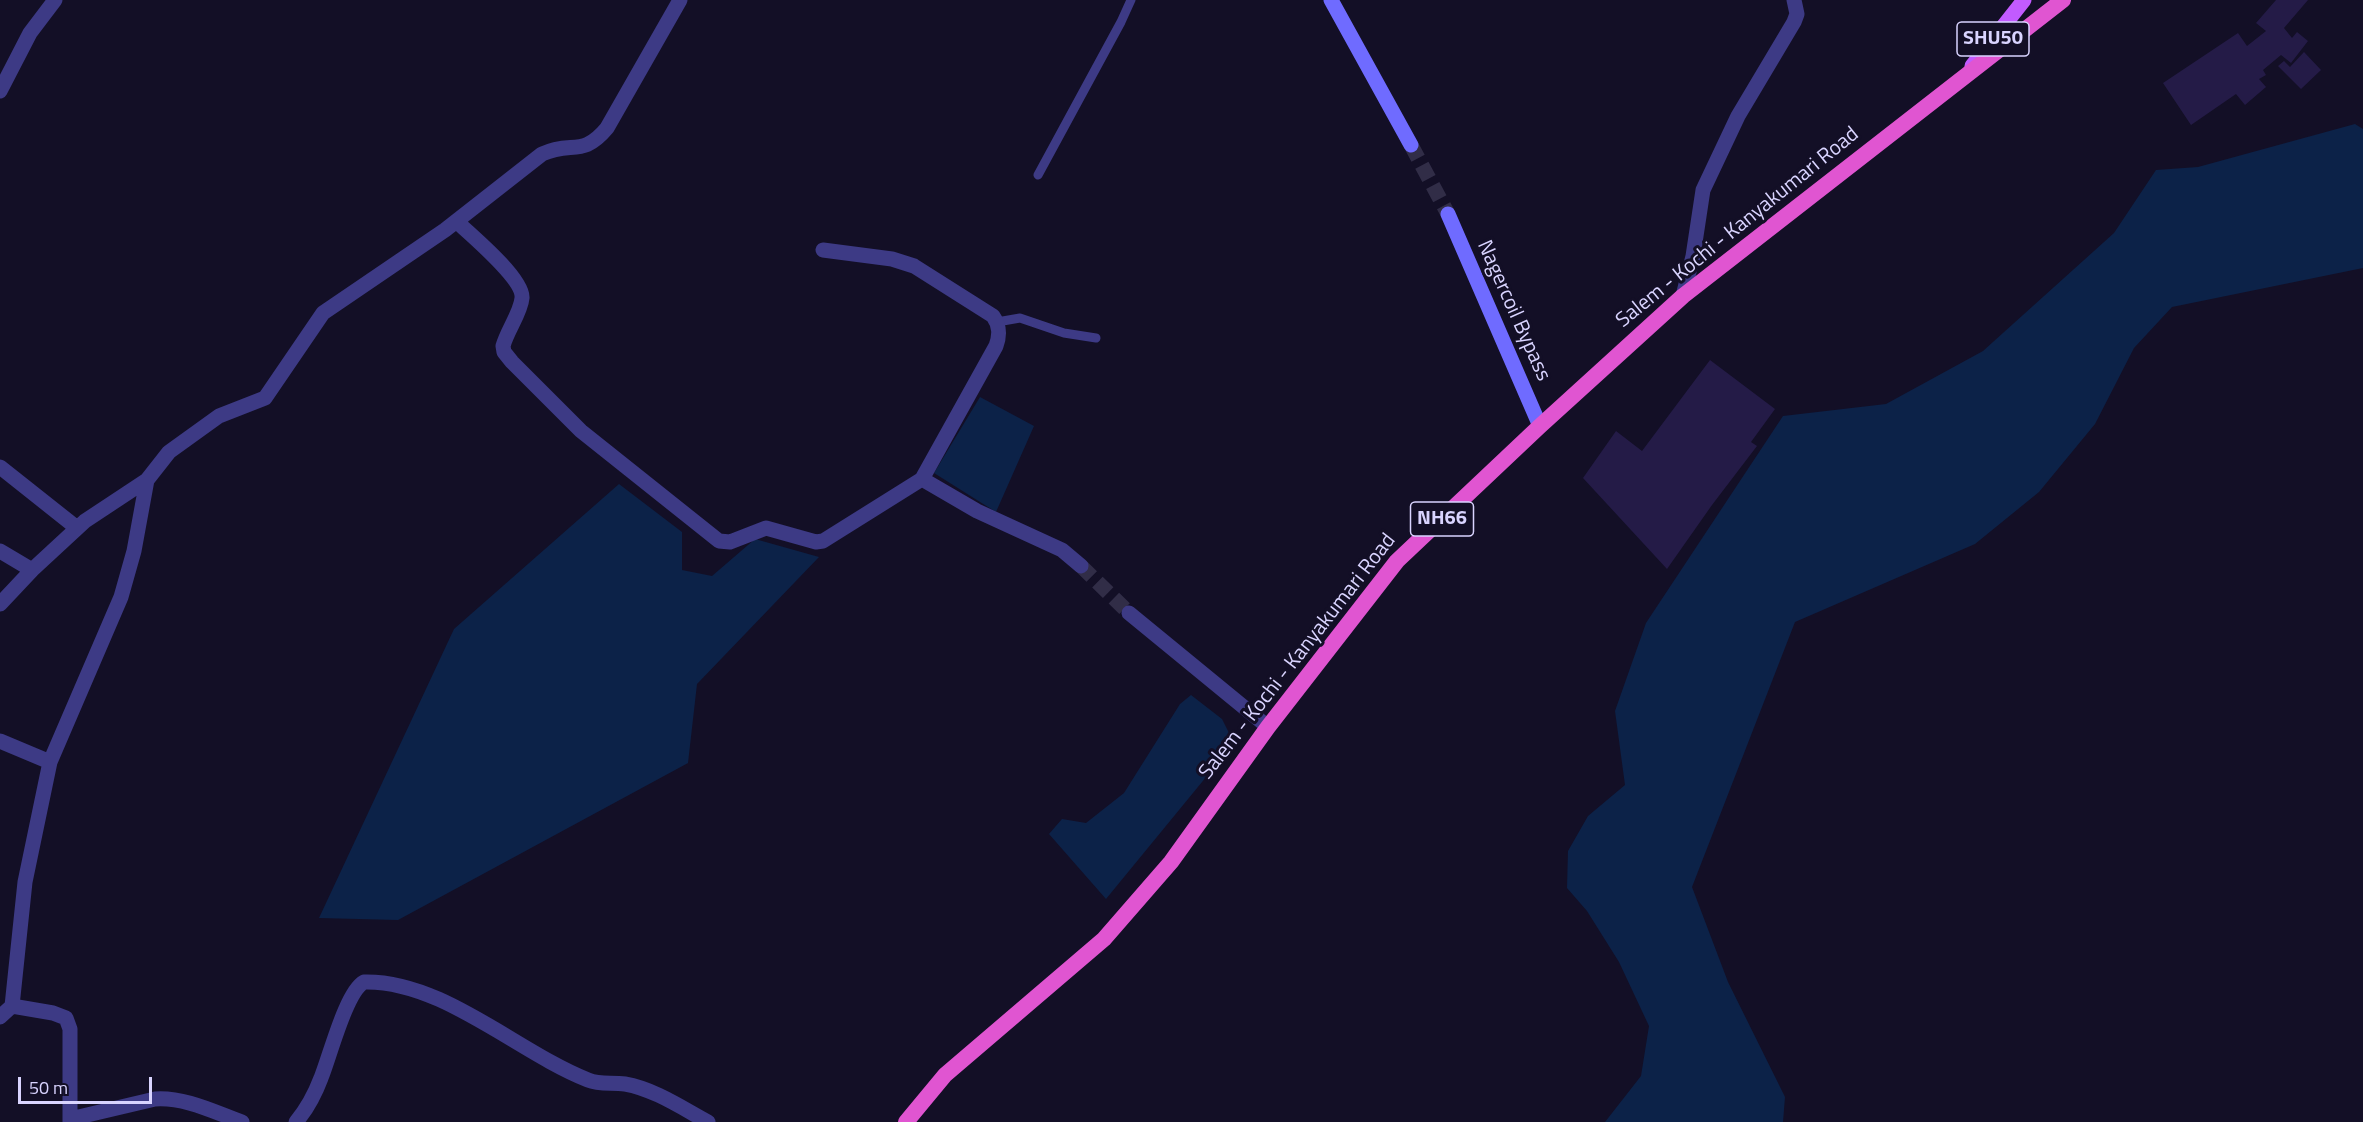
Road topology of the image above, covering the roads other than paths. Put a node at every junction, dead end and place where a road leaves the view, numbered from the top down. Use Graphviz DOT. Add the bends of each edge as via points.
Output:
graph roads {
  1 [pos="55,0"];
  2 [pos="680,0"];
  3 [pos="1131,0"];
  4 [pos="1331,0"];
  5 [pos="1794,0"];
  6 [pos="2024,0"];
  7 [pos="2063,0"];
  8 [pos="1962,78"];
  9 [pos="0,91"];
  10 [pos="1411,145"];
  11 [pos="1038,175"];
  12 [pos="1448,214"];
  13 [pos="456,221"];
  14 [pos="823,250"];
  15 [pos="1683,296"];
  16 [pos="998,322"];
  17 [pos="1096,338"];
  18 [pos="1540,426"];
  19 [pos="0,467"];
  20 [pos="922,479"];
  21 [pos="147,480"];
  22 [pos="77,528"];
  23 [pos="0,551"];
  24 [pos="1081,566"];
  25 [pos="32,570"];
  26 [pos="0,604"];
  27 [pos="1129,613"];
  28 [pos="1268,727"];
  29 [pos="0,741"];
  30 [pos="50,762"];
  31 [pos="12,1006"];
  32 [pos="0,1017"];
  33 [pos="70,1121"];
  34 [pos="242,1122"];
  35 [pos="296,1122"];
  36 [pos="708,1122"];
  37 [pos="906,1122"];
  1 -- 9 [label="street" via="30,33"];
  2 -- 13 [label="street" via="596,142 542,154"];
  3 -- 11 [label="lane"];
  4 -- 10 [label="main road"];
  5 -- 15 [label="street" via="1794,22 1738,116 1703,190"];
  6 -- 8 [label="main road, SHU50"];
  7 -- 8 [label="highway, Salem - Kochi - Kanyakumari Road / NH66"];
  8 -- 15 [label="highway, Salem - Kochi - Kanyakumari Road / NH66"];
  12 -- 18 [label="main road, Nagercoil Bypass"];
  13 -- 20 [label="street" via="480,242 521,290 522,299 503,346 512,362 581,431 719,541 730,542 766,528 823,541"];
  13 -- 21 [label="street" via="323,313 265,398 219,416 169,452"];
  14 -- 16 [label="street" via="892,259 914,266"];
  15 -- 18 [label="highway, Salem - Kochi - Kanyakumari Road / NH66"];
  16 -- 17 [label="lane" via="1020,318 1064,333"];
  16 -- 20 [label="street" via="996,346"];
  18 -- 28 [label="highway, Salem - Kochi - Kanyakumari Road / NH66" via="1397,561"];
  19 -- 22 [label="street"];
  20 -- 24 [label="street" via="977,511 1062,550"];
  21 -- 22 [label="street"];
  21 -- 30 [label="street" via="121,597"];
  22 -- 25 [label="street"];
  23 -- 25 [label="street"];
  25 -- 26 [label="street"];
  27 -- 28 [label="street"];
  28 -- 37 [label="highway, Salem - Kochi - Kanyakumari Road / NH66" via="1171,862 1104,939 945,1075"];
  29 -- 30 [label="street"];
  30 -- 31 [label="street" via="25,882"];
  31 -- 32 [label="street"];
  31 -- 33 [label="street" via="66,1018 70,1029"];
  33 -- 34 [label="street" via="168,1098"];
  35 -- 36 [label="street" via="306,1111 320,1079 352,993 364,982 384,981 424,992 591,1081 643,1089"];
}
